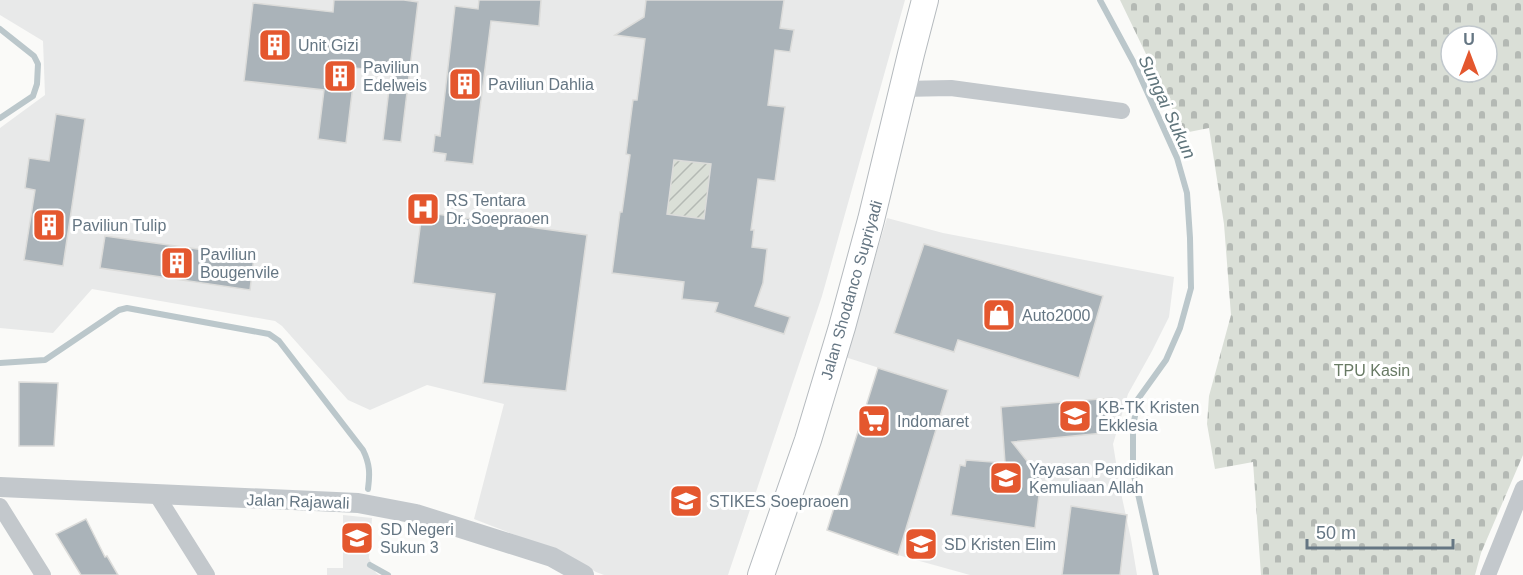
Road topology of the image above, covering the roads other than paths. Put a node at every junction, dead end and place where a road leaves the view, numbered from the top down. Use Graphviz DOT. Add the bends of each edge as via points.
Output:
graph roads {
  1 [pos="925,0"];
  2 [pos="902,89"];
  3 [pos="1122,111"];
  4 [pos="0,487"];
  5 [pos="1523,488"];
  6 [pos="156,494"];
  7 [pos="0,506"];
  8 [pos="43,575"];
  9 [pos="207,575"];
  10 [pos="584,575"];
  11 [pos="761,575"];
  12 [pos="1488,575"];
  1 -- 2 [label="main road, Jalan Shodanco Supriyadi"];
  2 -- 3 [label="street" via="951,88"];
  2 -- 11 [label="main road, Jalan Shodanco Supriyadi" via="842,327"];
  4 -- 6 [label="street, Jalan Rajawali"];
  5 -- 12 [label="street"];
  6 -- 9 [label="street"];
  6 -- 10 [label="street, Jalan Rajawali" via="376,506 416,514 552,557"];
  7 -- 8 [label="street"];
}
